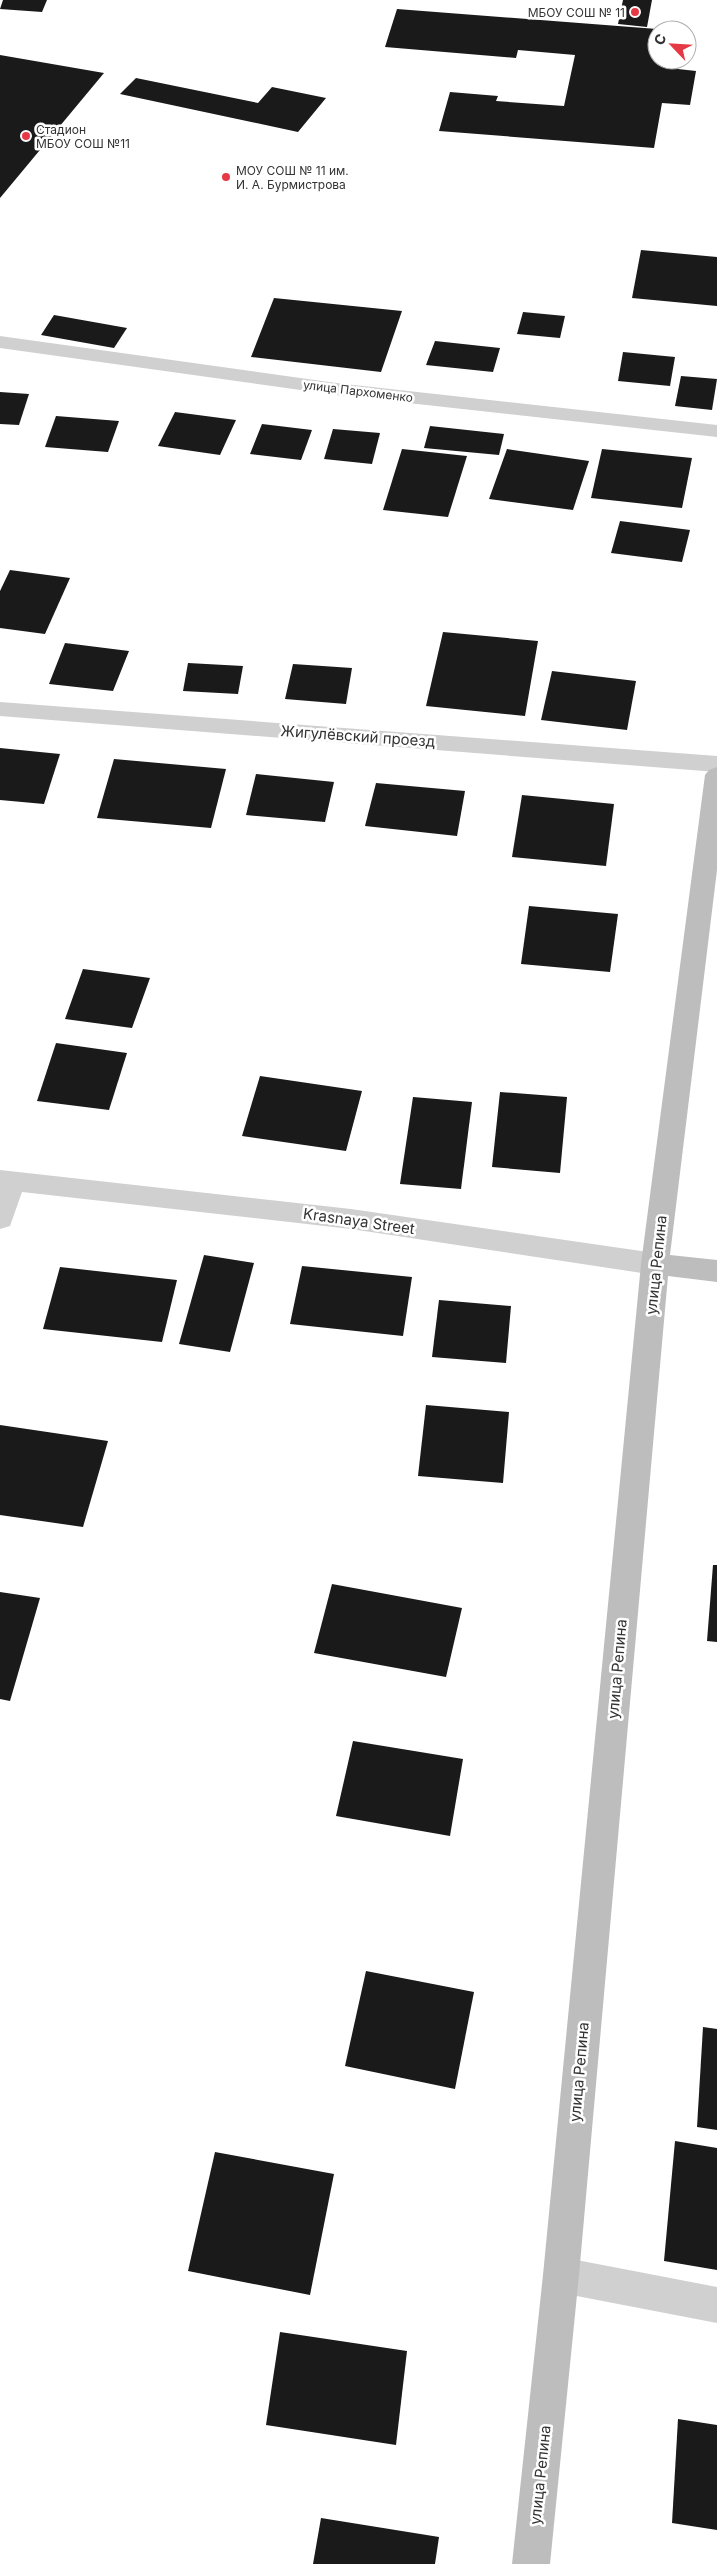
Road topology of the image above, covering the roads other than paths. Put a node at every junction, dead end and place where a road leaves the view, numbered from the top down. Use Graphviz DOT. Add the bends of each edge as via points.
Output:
graph roads {
  1 [pos="0,342"];
  2 [pos="717,431"];
  3 [pos="0,708"];
  4 [pos="717,778"];
  5 [pos="6,1180"];
  6 [pos="0,1219"];
  7 [pos="655,1264"];
  8 [pos="717,1271"];
  9 [pos="560,2275"];
  10 [pos="717,2305"];
  11 [pos="530,2564"];
  1 -- 2 [label="street, улица Пархоменко" via="336,389"];
  3 -- 4 [label="street, Жигулёвский проезд"];
  4 -- 7 [label="street, улица Репина"];
  5 -- 6 [label="street"];
  5 -- 7 [label="street, Krasnaya Street" via="351,1219"];
  7 -- 8 [label="street, Krasnaya Street"];
  7 -- 9 [label="street, улица Репина"];
  9 -- 10 [label="street"];
  9 -- 11 [label="street, улица Репина"];
}
